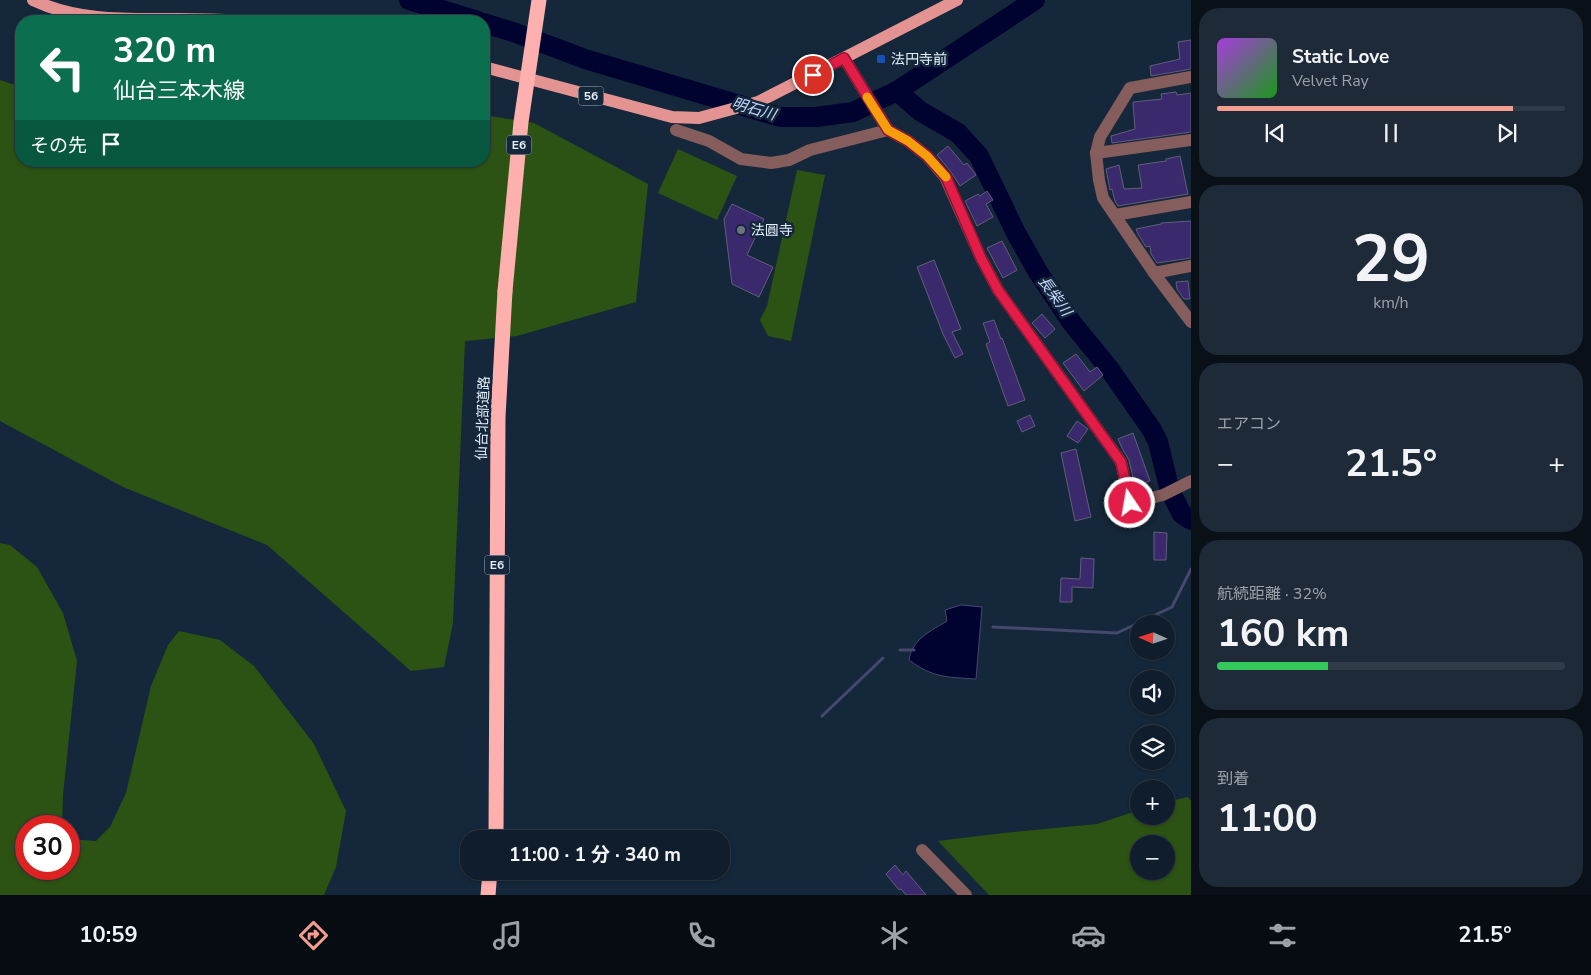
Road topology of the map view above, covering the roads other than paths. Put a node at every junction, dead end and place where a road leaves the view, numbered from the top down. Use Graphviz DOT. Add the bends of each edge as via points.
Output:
graph roads {
  1 [pos="33,0"];
  2 [pos="539,0"];
  3 [pos="957,0"];
  4 [pos="85,15"];
  5 [pos="844,58"];
  6 [pos="490,69"];
  7 [pos="1191,77"];
  8 [pos="676,130"];
  9 [pos="888,130"];
  10 [pos="1191,140"];
  11 [pos="1096,153"];
  12 [pos="1191,202"];
  13 [pos="1114,215"];
  14 [pos="1191,266"];
  15 [pos="1154,273"];
  16 [pos="1191,322"];
  17 [pos="1191,481"];
  18 [pos="496,782"];
  19 [pos="493,830"];
  20 [pos="496,830"];
  21 [pos="922,850"];
  22 [pos="489,880"];
  23 [pos="496,880"];
  24 [pos="488,895"];
  25 [pos="496,895"];
  26 [pos="966,895"];
  1 -- 4 [label="main road"];
  2 -- 18 [label="highway, 仙台北部道路 / E6, bridge" via="522,122 505,291 498,417"];
  3 -- 5 [label="main road, 56"];
  5 -- 6 [label="main road, 56" via="758,102 699,118 672,117"];
  5 -- 9 [label="street"];
  7 -- 11 [label="street" via="1130,88 1100,137"];
  8 -- 9 [label="street" via="709,141 741,159 771,163"];
  9 -- 17 [label="street" via="927,156 946,177 998,290 1121,462 1130,503 1163,495"];
  10 -- 11 [label="street"];
  11 -- 13 [label="street" via="1103,198"];
  12 -- 13 [label="street"];
  13 -- 15 [label="street"];
  14 -- 15 [label="street"];
  15 -- 16 [label="street"];
  18 -- 19 [label="highway"];
  18 -- 20 [label="highway, 仙台北部道路 / E6"];
  21 -- 26 [label="street"];
  22 -- 24 [label="highway"];
  23 -- 25 [label="highway"];
}
